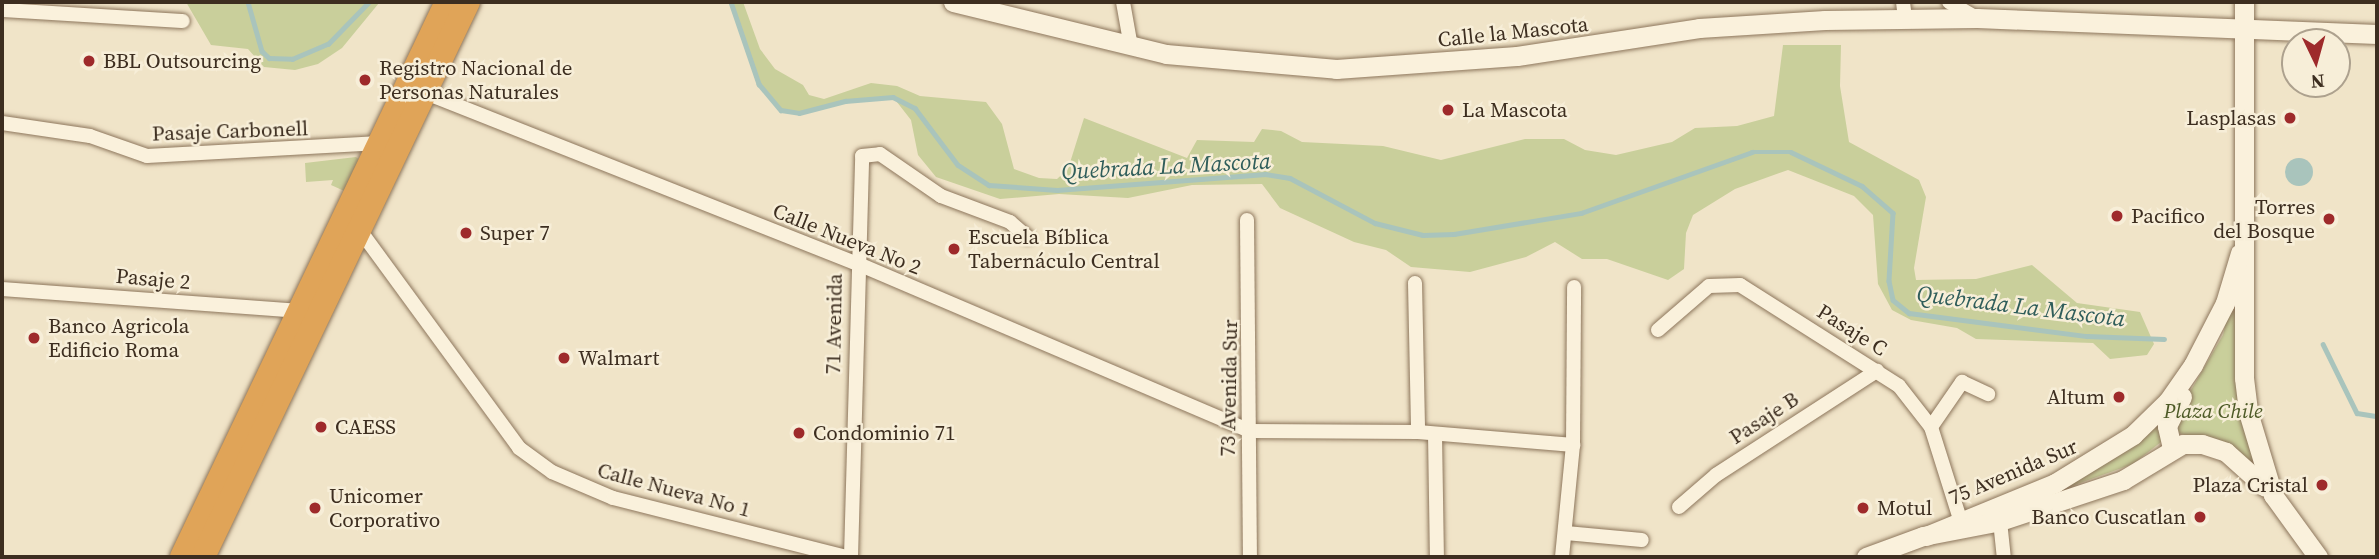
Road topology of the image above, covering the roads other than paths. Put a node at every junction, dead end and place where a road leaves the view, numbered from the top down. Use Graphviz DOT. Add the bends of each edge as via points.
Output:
graph roads {
  1 [pos="447,2"];
  2 [pos="468,2"];
  3 [pos="953,2"];
  4 [pos="1123,2"];
  5 [pos="1949,2"];
  6 [pos="2244,2"];
  7 [pos="2,10"];
  8 [pos="1904,10"];
  9 [pos="1977,18"];
  10 [pos="183,21"];
  11 [pos="2244,29"];
  12 [pos="2377,34"];
  13 [pos="1131,47"];
  14 [pos="426,93"];
  15 [pos="2,123"];
  16 [pos="380,143"];
  17 [pos="1247,220"];
  18 [pos="359,229"];
  19 [pos="2245,236"];
  20 [pos="1027,237"];
  21 [pos="856,263"];
  22 [pos="1415,283"];
  23 [pos="1574,287"];
  24 [pos="2,289"];
  25 [pos="2225,303"];
  26 [pos="300,311"];
  27 [pos="1658,330"];
  28 [pos="1877,371"];
  29 [pos="1988,394"];
  30 [pos="1931,427"];
  31 [pos="1249,431"];
  32 [pos="1418,432"];
  33 [pos="1435,433"];
  34 [pos="1573,444"];
  35 [pos="2172,447"];
  36 [pos="2273,495"];
  37 [pos="1679,507"];
  38 [pos="1960,519"];
  39 [pos="2000,521"];
  40 [pos="1566,533"];
  41 [pos="1926,536"];
  42 [pos="1642,540"];
  43 [pos="182,557"];
  44 [pos="203,557"];
  45 [pos="849,557"];
  46 [pos="1250,557"];
  47 [pos="1437,557"];
  48 [pos="1562,557"];
  49 [pos="1866,557"];
  50 [pos="2004,557"];
  51 [pos="2318,557"];
  1 -- 16 [label="highway"];
  2 -- 14 [label="highway"];
  3 -- 13 [label="main road, Calle la Mascota"];
  4 -- 13 [label="street"];
  5 -- 9 [label="street"];
  6 -- 11 [label="main road"];
  7 -- 10 [label="street"];
  8 -- 9 [label="main road, Calle la Mascota"];
  8 -- 13 [label="main road, Calle la Mascota" via="1699,29 1517,56 1395,67 1250,65"];
  9 -- 11 [label="main road, Calle la Mascota"];
  11 -- 12 [label="main road, Calle la Mascota"];
  11 -- 19 [label="main road"];
  14 -- 18 [label="highway"];
  14 -- 21 [label="street, Calle Nueva No 2"];
  15 -- 16 [label="street, Pasaje Carbonell" via="90,136 147,156"];
  16 -- 26 [label="highway"];
  17 -- 31 [label="street, 73 Avenida Sur"];
  18 -- 44 [label="highway"];
  18 -- 45 [label="street, Calle Nueva No 1" via="519,448 552,472 613,498"];
  19 -- 25 [label="main road, 75 Avenida Sur"];
  19 -- 36 [label="main road" via="2244,378 2253,437"];
  20 -- 21 [label="street, 71 Avenida" via="1010,222 941,196 880,154 869,152 859,166"];
  21 -- 31 [label="street, Calle Nueva No 2"];
  21 -- 45 [label="street, 71 Avenida"];
  22 -- 32 [label="street"];
  23 -- 34 [label="street"];
  24 -- 26 [label="street, Pasaje 2"];
  25 -- 35 [label="main road" via="2211,351 2170,417"];
  25 -- 38 [label="main road, 75 Avenida Sur" via="2193,365 2168,401 2133,435 2055,483"];
  26 -- 43 [label="highway"];
  27 -- 28 [label="street, Pasaje C" via="1709,286 1740,285"];
  28 -- 30 [label="street, Pasaje C" via="1899,386"];
  28 -- 37 [label="street, Pasaje B" via="1716,475"];
  29 -- 30 [label="street" via="1962,382"];
  30 -- 38 [label="street, Pasaje C"];
  31 -- 32 [label="street"];
  31 -- 46 [label="street, 73 Avenida Sur"];
  32 -- 33 [label="street"];
  33 -- 34 [label="street"];
  33 -- 47 [label="street"];
  34 -- 40 [label="street"];
  35 -- 36 [label="main road" via="2194,443 2226,452"];
  35 -- 39 [label="main road, 75 Avenida Sur" via="2123,480"];
  36 -- 51 [label="main road"];
  38 -- 41 [label="main road, 75 Avenida Sur"];
  39 -- 41 [label="main road, 75 Avenida Sur"];
  39 -- 50 [label="street"];
  40 -- 42 [label="street"];
  40 -- 48 [label="street"];
  41 -- 49 [label="main road, 75 Avenida Sur"];
}
